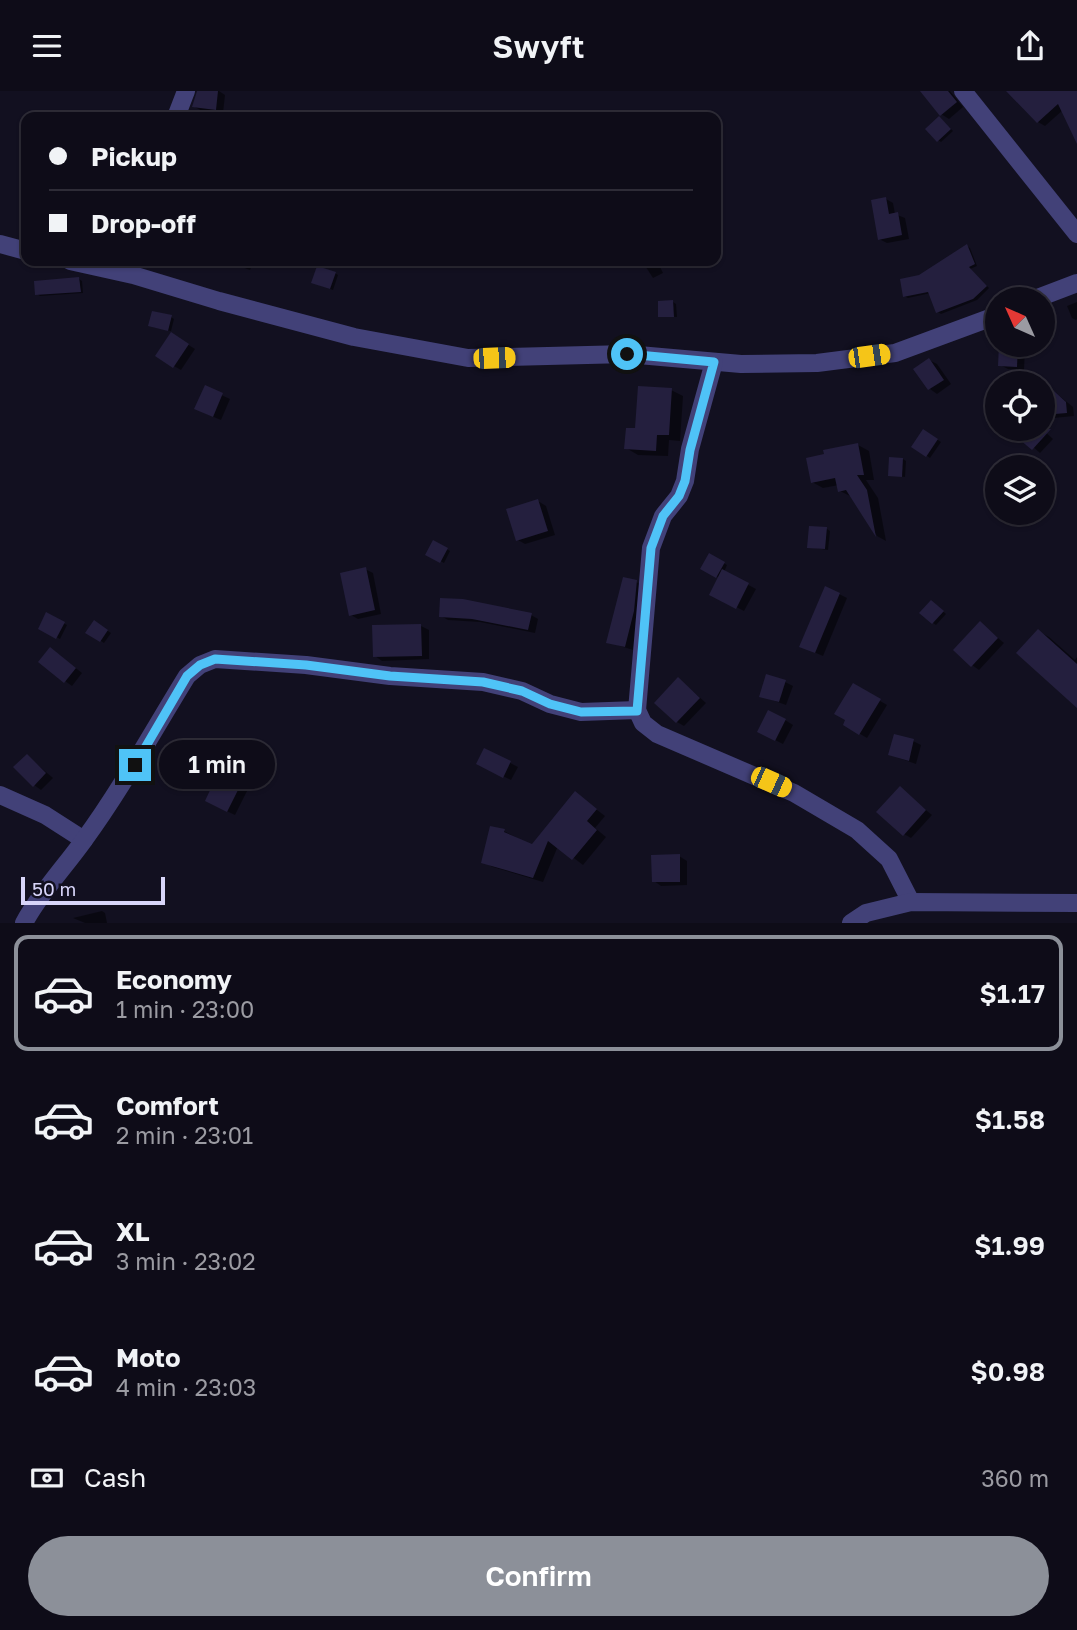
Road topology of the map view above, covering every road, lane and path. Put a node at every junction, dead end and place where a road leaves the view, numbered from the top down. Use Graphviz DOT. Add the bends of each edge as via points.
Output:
graph roads {
  1 [pos="186,91"];
  2 [pos="963,91"];
  3 [pos="178,112"];
  4 [pos="1077,234"];
  5 [pos="0,244"];
  6 [pos="21,250"];
  7 [pos="116,266"];
  8 [pos="134,268"];
  9 [pos="1077,282"];
  10 [pos="1055,291"];
  11 [pos="985,320"];
  12 [pos="714,362"];
  13 [pos="637,711"];
  14 [pos="0,795"];
  15 [pos="84,840"];
  16 [pos="911,902"];
  17 [pos="1077,903"];
  18 [pos="24,923"];
  19 [pos="851,923"];
  1 -- 3 [label="street"];
  2 -- 4 [label="street"];
  5 -- 6 [label="street"];
  7 -- 8 [label="street"];
  8 -- 12 [label="street" via="219,301 354,337 468,358 627,354"];
  9 -- 10 [label="street"];
  11 -- 12 [label="street" via="895,353 817,363"];
  12 -- 13 [label="street" via="685,481 663,516 651,548"];
  13 -- 15 [label="street" via="581,712 483,682 215,659 187,676"];
  13 -- 16 [label="street" via="657,734 794,793 857,830 889,859"];
  14 -- 15 [label="street" via="45,814"];
  15 -- 18 [label="street"];
  16 -- 17 [label="street"];
  16 -- 19 [label="street" via="866,913"];
}
